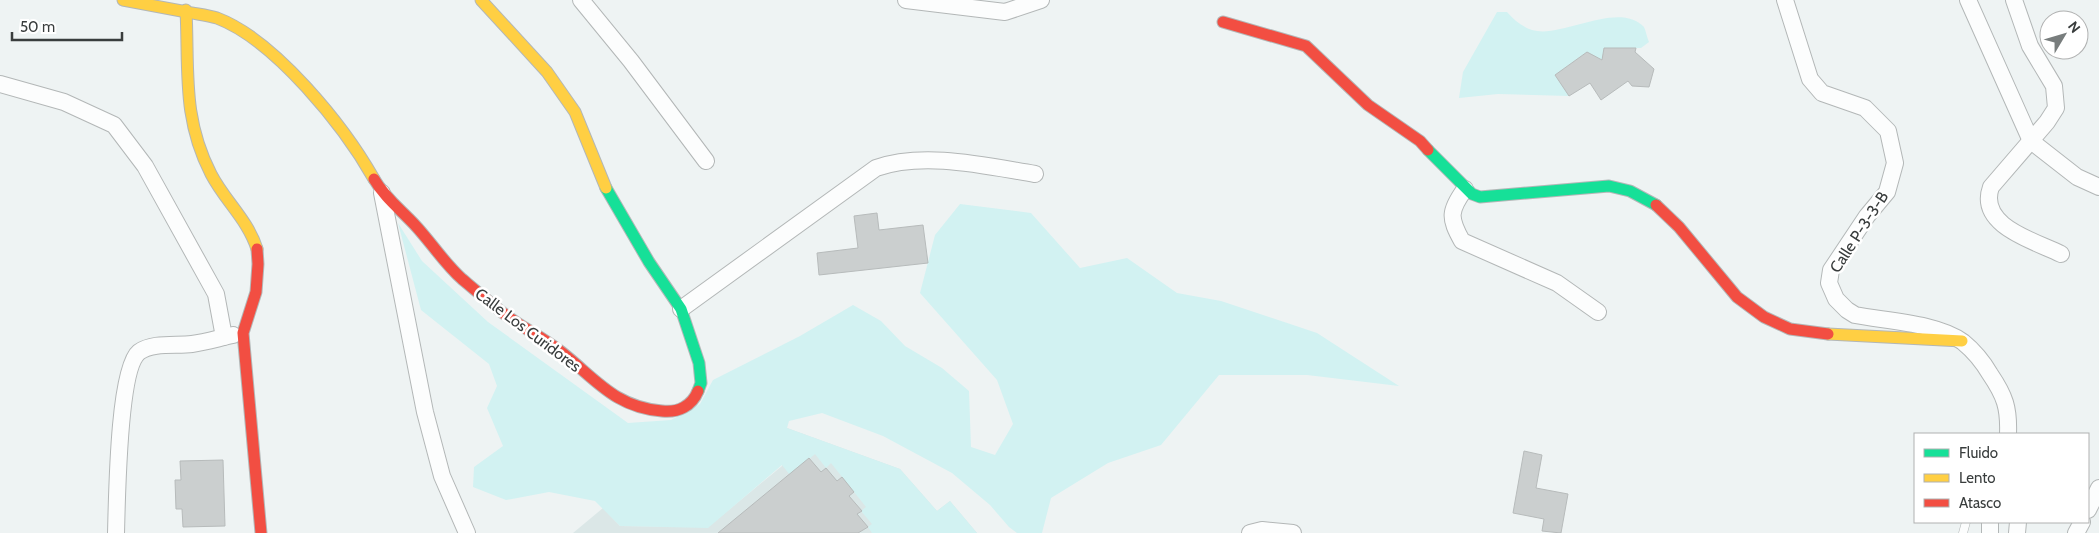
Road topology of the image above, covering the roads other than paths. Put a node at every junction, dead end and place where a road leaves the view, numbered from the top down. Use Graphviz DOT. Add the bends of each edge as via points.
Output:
graph roads {
  1 [pos="123,0"];
  2 [pos="481,0"];
  3 [pos="581,0"];
  4 [pos="906,0"];
  5 [pos="1041,0"];
  6 [pos="1784,0"];
  7 [pos="1968,0"];
  8 [pos="2014,0"];
  9 [pos="186,10"];
  10 [pos="1223,22"];
  11 [pos="0,84"];
  12 [pos="2031,141"];
  13 [pos="706,161"];
  14 [pos="1035,174"];
  15 [pos="2099,187"];
  16 [pos="1465,190"];
  17 [pos="382,194"];
  18 [pos="2061,254"];
  19 [pos="680,309"];
  20 [pos="1598,312"];
  21 [pos="243,333"];
  22 [pos="224,337"];
  23 [pos="1962,341"];
  24 [pos="2008,433"];
  25 [pos="2099,488"];
  26 [pos="2089,508"];
  27 [pos="116,533"];
  28 [pos="261,533"];
  29 [pos="467,533"];
  30 [pos="1250,533"];
  31 [pos="1289,533"];
  1 -- 9 [label="street, Calle Los Curidores"];
  2 -- 19 [label="street, Calle Los Curidores" via="547,72 575,112 610,197"];
  3 -- 13 [label="street"];
  4 -- 5 [label="street" via="1005,12"];
  6 -- 23 [label="street, Calle P-3-3-B" via="1810,79 1822,93 1866,108 1888,131 1895,163 1887,192 1831,270 1829,284 1836,298 1856,315 1936,330"];
  7 -- 12 [label="street"];
  8 -- 12 [label="street" via="2030,46 2054,86 2056,108"];
  9 -- 17 [label="street, Calle Los Curidores" via="216,18 244,32 274,56 334,120 361,156"];
  9 -- 21 [label="street" via="188,102 208,167 248,225 257,252 258,284"];
  10 -- 16 [label="street" via="1306,46 1368,105 1420,140"];
  11 -- 22 [label="street" via="64,102 114,125 145,166 216,294"];
  12 -- 15 [label="street" via="2078,177"];
  12 -- 18 [label="street" via="1991,188 1987,198 1992,214 2004,227"];
  14 -- 19 [label="street" via="961,162 902,162 876,168"];
  16 -- 20 [label="street" via="1455,203 1452,217 1462,241 1557,283"];
  16 -- 23 [label="street" via="1480,197 1609,186 1630,190 1655,205 1679,227 1737,297 1764,317 1790,330 1846,337"];
  17 -- 19 [label="street, Calle Los Curidores" via="415,225 460,277 503,313 560,350 595,383 620,400 647,410 670,412 683,409 695,398 701,383 699,363"];
  17 -- 29 [label="street" via="424,412 442,476"];
  21 -- 22 [label="street"];
  21 -- 28 [label="street"];
  22 -- 27 [label="street" via="148,349 139,352 132,362 122,411"];
  23 -- 24 [label="street, Calle P-3-3-B" via="1981,360 2006,398"];
  25 -- 26 [label="street"];
  30 -- 31 [label="street" via="1262,530"];
}
